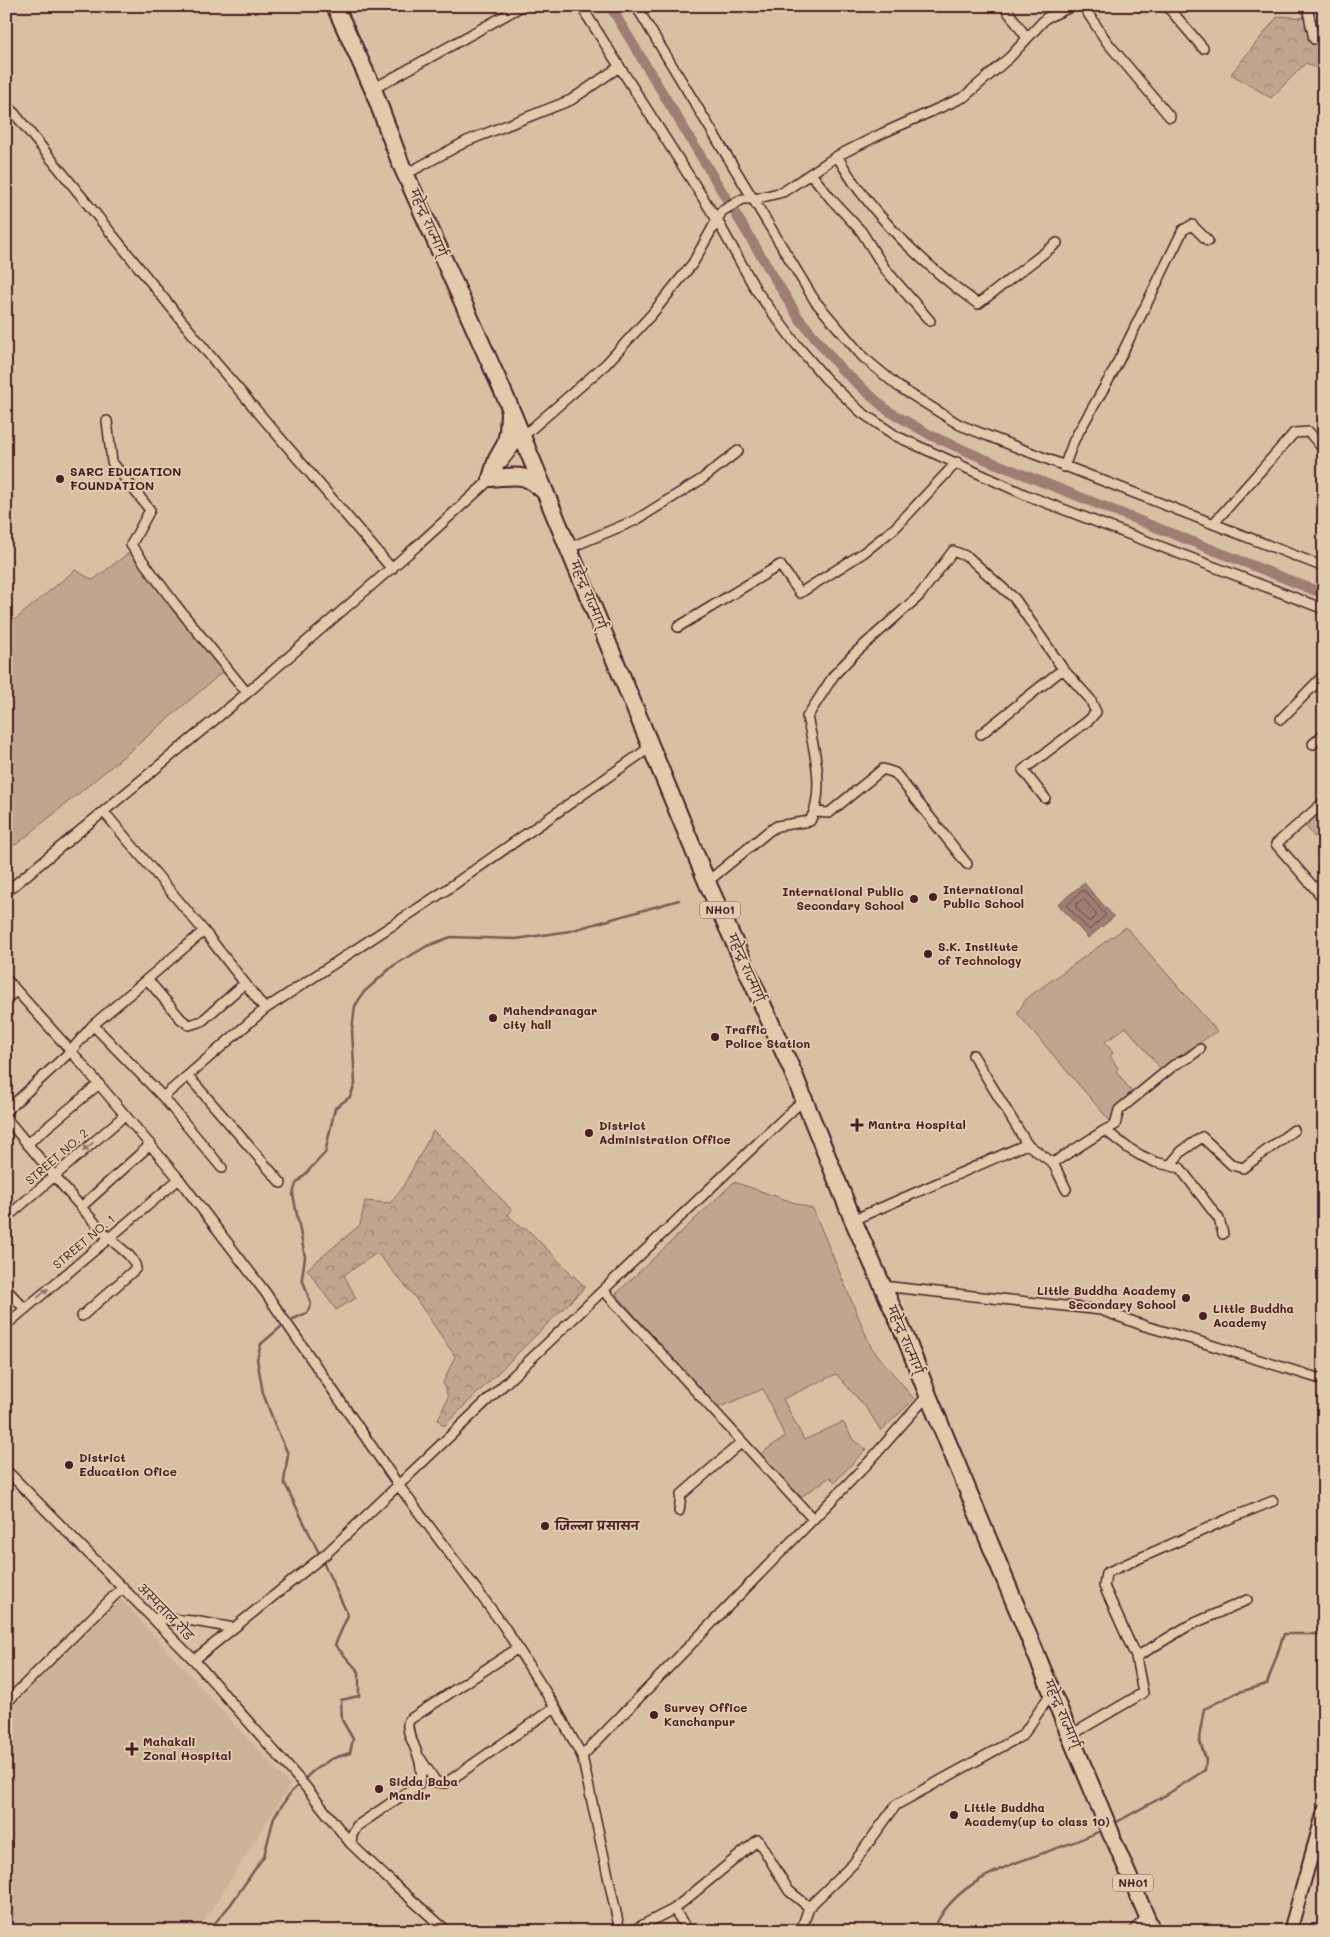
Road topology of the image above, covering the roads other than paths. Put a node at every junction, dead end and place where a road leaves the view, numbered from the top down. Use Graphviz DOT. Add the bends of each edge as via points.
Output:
graph roads {
  1 [pos="335,6"];
  2 [pos="522,6"];
  3 [pos="581,6"];
  4 [pos="636,6"];
  5 [pos="1004,6"];
  6 [pos="1074,6"];
  7 [pos="1084,6"];
  8 [pos="1167,6"];
  9 [pos="1307,6"];
  10 [pos="1027,38"];
  11 [pos="1314,39"];
  12 [pos="1203,48"];
  13 [pos="618,66"];
  14 [pos="373,89"];
  15 [pos="6,103"];
  16 [pos="1170,117"];
  17 [pos="837,156"];
  18 [pos="406,174"];
  19 [pos="811,174"];
  20 [pos="754,199"];
  21 [pos="717,220"];
  22 [pos="1208,241"];
  23 [pos="1057,244"];
  24 [pos="930,321"];
  25 [pos="509,405"];
  26 [pos="106,421"];
  27 [pos="522,436"];
  28 [pos="1324,450"];
  29 [pos="738,451"];
  30 [pos="958,462"];
  31 [pos="1064,467"];
  32 [pos="492,478"];
  33 [pos="547,493"];
  34 [pos="1214,524"];
  35 [pos="569,548"];
  36 [pos="1324,567"];
  37 [pos="392,569"];
  38 [pos="1324,609"];
  39 [pos="678,627"];
  40 [pos="1063,669"];
  41 [pos="1324,675"];
  42 [pos="247,693"];
  43 [pos="1281,719"];
  44 [pos="981,734"];
  45 [pos="1324,734"];
  46 [pos="1313,744"];
  47 [pos="652,746"];
  48 [pos="1045,798"];
  49 [pos="1324,802"];
  50 [pos="104,812"];
  51 [pos="816,812"];
  52 [pos="967,864"];
  53 [pos="28,874"];
  54 [pos="707,882"];
  55 [pos="6,885"];
  56 [pos="6,892"];
  57 [pos="1324,899"];
  58 [pos="204,931"];
  59 [pos="6,979"];
  60 [pos="147,979"];
  61 [pos="245,983"];
  62 [pos="16,991"];
  63 [pos="6,999"];
  64 [pos="265,1009"];
  65 [pos="93,1025"];
  66 [pos="1200,1049"];
  67 [pos="71,1051"];
  68 [pos="973,1055"];
  69 [pos="188,1076"];
  70 [pos="99,1084"];
  71 [pos="163,1097"];
  72 [pos="803,1100"];
  73 [pos="6,1111"];
  74 [pos="125,1115"];
  75 [pos="6,1118"];
  76 [pos="1105,1130"];
  77 [pos="1294,1130"];
  78 [pos="27,1144"];
  79 [pos="150,1144"];
  80 [pos="1027,1144"];
  81 [pos="1053,1163"];
  82 [pos="1171,1164"];
  83 [pos="222,1168"];
  84 [pos="54,1177"];
  85 [pos="179,1179"];
  86 [pos="281,1183"];
  87 [pos="1066,1189"];
  88 [pos="81,1207"];
  89 [pos="6,1218"];
  90 [pos="853,1220"];
  91 [pos="1223,1234"];
  92 [pos="108,1237"];
  93 [pos="882,1286"];
  94 [pos="6,1289"];
  95 [pos="604,1292"];
  96 [pos="25,1309"];
  97 [pos="82,1316"];
  98 [pos="6,1325"];
  99 [pos="1324,1380"];
  100 [pos="928,1395"];
  101 [pos="742,1442"];
  102 [pos="6,1470"];
  103 [pos="399,1486"];
  104 [pos="1273,1501"];
  105 [pos="679,1511"];
  106 [pos="812,1518"];
  107 [pos="123,1587"];
  108 [pos="1247,1600"];
  109 [pos="153,1618"];
  110 [pos="234,1628"];
  111 [pos="518,1648"];
  112 [pos="1136,1658"];
  113 [pos="194,1660"];
  114 [pos="1052,1692"];
  115 [pos="6,1703"];
  116 [pos="555,1708"];
  117 [pos="1071,1735"];
  118 [pos="582,1756"];
  119 [pos="420,1758"];
  120 [pos="1324,1812"];
  121 [pos="1112,1836"];
  122 [pos="351,1844"];
  123 [pos="809,1907"];
  124 [pos="674,1908"];
  125 [pos="1147,1917"];
  126 [pos="446,1930"];
  127 [pos="620,1931"];
  128 [pos="631,1931"];
  129 [pos="688,1931"];
  130 [pos="801,1931"];
  131 [pos="1133,1931"];
  132 [pos="1153,1931"];
  133 [pos="1290,1931"];
  1 -- 14 [label="highway, महेन्द्र राज्मार्ग् / NH01"];
  2 -- 14 [label="street"];
  3 -- 13 [label="street"];
  4 -- 20 [label="street"];
  5 -- 10 [label="street"];
  6 -- 10 [label="street" via="1046,18"];
  7 -- 16 [label="street" via="1107,42"];
  8 -- 12 [label="street"];
  9 -- 11 [label="street"];
  10 -- 17 [label="street" via="964,97"];
  13 -- 18 [label="street" via="572,100 467,141"];
  13 -- 21 [label="street"];
  14 -- 18 [label="highway, महेन्द्र राज्मार्ग् / NH01"];
  15 -- 37 [label="street" via="216,363"];
  17 -- 19 [label="street"];
  17 -- 23 [label="street" via="863,195 906,244 944,280 978,304"];
  18 -- 25 [label="highway, महेन्द्र राज्मार्ग् / NH01"];
  19 -- 20 [label="street" via="784,192"];
  19 -- 24 [label="street"];
  20 -- 21 [label="street" via="737,201 722,211"];
  20 -- 31 [label="street" via="815,301 863,357 899,387 960,425"];
  21 -- 27 [label="street" via="693,263 652,314 606,364"];
  21 -- 30 [label="street" via="756,290 826,379 860,412 896,436"];
  22 -- 31 [label="street" via="1192,224 1182,230 1112,374 1074,440"];
  25 -- 27 [label="highway, महेन्द्र राज्मार्ग् / NH01"];
  25 -- 32 [label="highway" via="508,432"];
  26 -- 42 [label="street" via="112,462 150,510 131,545"];
  27 -- 32 [label="street"];
  27 -- 33 [label="highway, महेन्द्र राज्मार्ग् / NH01"];
  28 -- 34 [label="street" via="1309,432 1294,433"];
  29 -- 35 [label="street" via="702,480 636,520"];
  30 -- 38 [label="street" via="1026,495"];
  30 -- 39 [label="street" via="895,528 864,553 800,593 780,565"];
  31 -- 34 [label="street"];
  32 -- 33 [label="highway" via="521,476"];
  32 -- 37 [label="street"];
  33 -- 35 [label="highway, महेन्द्र राज्मार्ग् / NH01"];
  34 -- 36 [label="street"];
  35 -- 47 [label="highway, महेन्द्र राज्मार्ग् / NH01"];
  37 -- 42 [label="street"];
  40 -- 44 [label="street"];
  40 -- 48 [label="street" via="1090,699 1096,712 1023,770"];
  40 -- 51 [label="street" via="1015,599 968,557 953,550 920,596 834,675 807,717 818,767"];
  41 -- 43 [label="street"];
  42 -- 50 [label="street"];
  45 -- 46 [label="street"];
  47 -- 54 [label="highway, महेन्द्र राज्मार्ग् / NH01"];
  47 -- 64 [label="street" via="446,890"];
  49 -- 57 [label="street" via="1276,844"];
  50 -- 53 [label="street"];
  50 -- 58 [label="street"];
  51 -- 52 [label="street" via="829,813 883,769 895,773"];
  51 -- 54 [label="street" via="810,821 777,826 769,831"];
  53 -- 55 [label="street"];
  53 -- 56 [label="street"];
  54 -- 72 [label="highway, महेन्द्र राज्मार्ग् / NH01"];
  58 -- 60 [label="street"];
  58 -- 61 [label="street"];
  59 -- 62 [label="street"];
  60 -- 61 [label="street" via="189,1025 202,1021"];
  60 -- 65 [label="street"];
  61 -- 64 [label="street"];
  62 -- 63 [label="street"];
  62 -- 67 [label="street"];
  64 -- 69 [label="street"];
  65 -- 67 [label="street"];
  65 -- 71 [label="street"];
  66 -- 76 [label="street" via="1174,1065 1124,1105 1119,1110 1115,1125"];
  67 -- 70 [label="street"];
  67 -- 73 [label="street"];
  68 -- 80 [label="street"];
  69 -- 71 [label="street"];
  69 -- 86 [label="street"];
  70 -- 74 [label="street"];
  70 -- 78 [label="street"];
  71 -- 83 [label="street"];
  72 -- 90 [label="highway, महेन्द्र राज्मार्ग् / NH01"];
  72 -- 95 [label="street"];
  74 -- 79 [label="street"];
  74 -- 84 [label="street, STREET NO. 2, one-way"];
  75 -- 78 [label="street"];
  76 -- 81 [label="street"];
  76 -- 82 [label="street" via="1128,1148 1155,1162"];
  77 -- 82 [label="street" via="1243,1168 1232,1165 1202,1137 1182,1151"];
  78 -- 84 [label="street"];
  79 -- 85 [label="street"];
  79 -- 88 [label="street"];
  80 -- 81 [label="street"];
  80 -- 90 [label="street"];
  81 -- 87 [label="street"];
  82 -- 91 [label="street" via="1180,1168 1219,1219"];
  84 -- 88 [label="street"];
  84 -- 89 [label="street, STREET NO. 2"];
  85 -- 92 [label="street, STREET NO. 1"];
  85 -- 103 [label="street" via="265,1292"];
  88 -- 92 [label="street"];
  90 -- 93 [label="highway, महेन्द्र राज्मार्ग् / NH01"];
  96 -- 92 [label="street, STREET NO. 1, one-way"];
  92 -- 97 [label="street" via="135,1262 136,1268"];
  93 -- 99 [label="street" via="1101,1310"];
  93 -- 100 [label="highway, महेन्द्र राज्मार्ग् / NH01"];
  94 -- 96 [label="street"];
  95 -- 101 [label="street"];
  95 -- 103 [label="street"];
  96 -- 98 [label="street, STREET NO. 1"];
  100 -- 106 [label="street" via="868,1463"];
  100 -- 114 [label="highway, महेन्द्र राज्मार्ग् / NH01"];
  101 -- 105 [label="street" via="681,1495"];
  101 -- 106 [label="street"];
  102 -- 107 [label="street, अस्पताल रोड"];
  103 -- 110 [label="street" via="327,1554"];
  103 -- 111 [label="street"];
  104 -- 112 [label="street" via="1106,1573 1104,1586"];
  106 -- 118 [label="street"];
  107 -- 109 [label="street, अस्पताल रोड"];
  107 -- 115 [label="street"];
  108 -- 112 [label="street" via="1188,1626"];
  109 -- 110 [label="street"];
  109 -- 113 [label="street, अस्पताल रोड"];
  110 -- 113 [label="street"];
  111 -- 116 [label="street"];
  111 -- 119 [label="street" via="409,1720 408,1731"];
  112 -- 117 [label="street" via="1143,1693"];
  113 -- 122 [label="street, अस्पताल रोड" via="305,1786"];
  114 -- 117 [label="highway, महेन्द्र राज्मार्ग् / NH01"];
  114 -- 123 [label="street" via="1023,1735 896,1805 853,1864"];
  116 -- 118 [label="street"];
  116 -- 119 [label="street" via="446,1782 436,1782"];
  117 -- 121 [label="highway, महेन्द्र राज्मार्ग् / NH01"];
  118 -- 127 [label="street"];
  119 -- 122 [label="street" via="421,1780 418,1786 357,1826"];
  120 -- 133 [label="street"];
  121 -- 125 [label="main road, महेन्द्र राज्मार्ग् / NH01"];
  122 -- 126 [label="street, अस्पताल रोड"];
  123 -- 124 [label="street" via="789,1891 758,1840"];
  123 -- 130 [label="street"];
  124 -- 128 [label="street"];
  124 -- 129 [label="street"];
  125 -- 131 [label="street"];
  125 -- 132 [label="main road, महेन्द्र राज्मार्ग् / NH01"];
}
